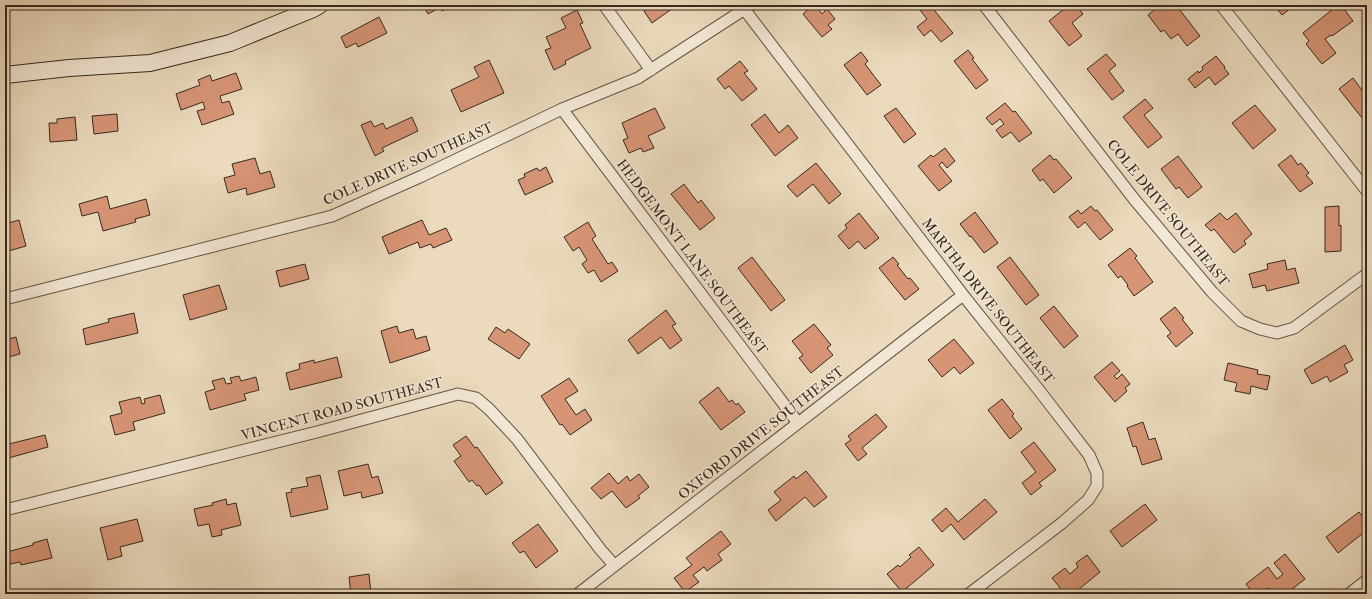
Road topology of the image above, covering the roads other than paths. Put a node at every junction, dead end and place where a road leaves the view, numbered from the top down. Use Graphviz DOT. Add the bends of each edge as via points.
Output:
graph roads {
  1 [pos="320,5"];
  2 [pos="604,5"];
  3 [pos="984,5"];
  4 [pos="1221,5"];
  5 [pos="746,7"];
  6 [pos="651,70"];
  7 [pos="5,75"];
  8 [pos="562,109"];
  9 [pos="1367,191"];
  10 [pos="1367,274"];
  11 [pos="963,295"];
  12 [pos="5,299"];
  13 [pos="798,423"];
  14 [pos="5,510"];
  15 [pos="614,565"];
  16 [pos="1367,580"];
  17 [pos="578,594"];
  18 [pos="969,594"];
  19 [pos="1349,594"];
  1 -- 7 [label="main road" via="230,42 150,63"];
  2 -- 6 [label="street"];
  3 -- 10 [label="street, COLE DRIVE SOUTHEAST" via="1134,199 1212,292 1241,321 1277,333 1294,328"];
  4 -- 9 [label="street"];
  5 -- 6 [label="street, COLE DRIVE SOUTHEAST"];
  5 -- 11 [label="street, MARTHA DRIVE SOUTHEAST"];
  6 -- 8 [label="street, COLE DRIVE SOUTHEAST" via="638,78"];
  8 -- 12 [label="street, COLE DRIVE SOUTHEAST" via="332,216"];
  8 -- 13 [label="street, HEDGEMONT LANE SOUTHEAST"];
  11 -- 13 [label="street, OXFORD DRIVE SOUTHEAST"];
  11 -- 18 [label="street, MARTHA DRIVE SOUTHEAST" via="1089,456 1097,473 1097,486 1088,500"];
  13 -- 15 [label="street, OXFORD DRIVE SOUTHEAST"];
  14 -- 15 [label="street, VINCENT ROAD SOUTHEAST" via="458,394 476,398 517,439"];
  15 -- 17 [label="street, OXFORD DRIVE SOUTHEAST"];
  16 -- 19 [label="street"];
}
